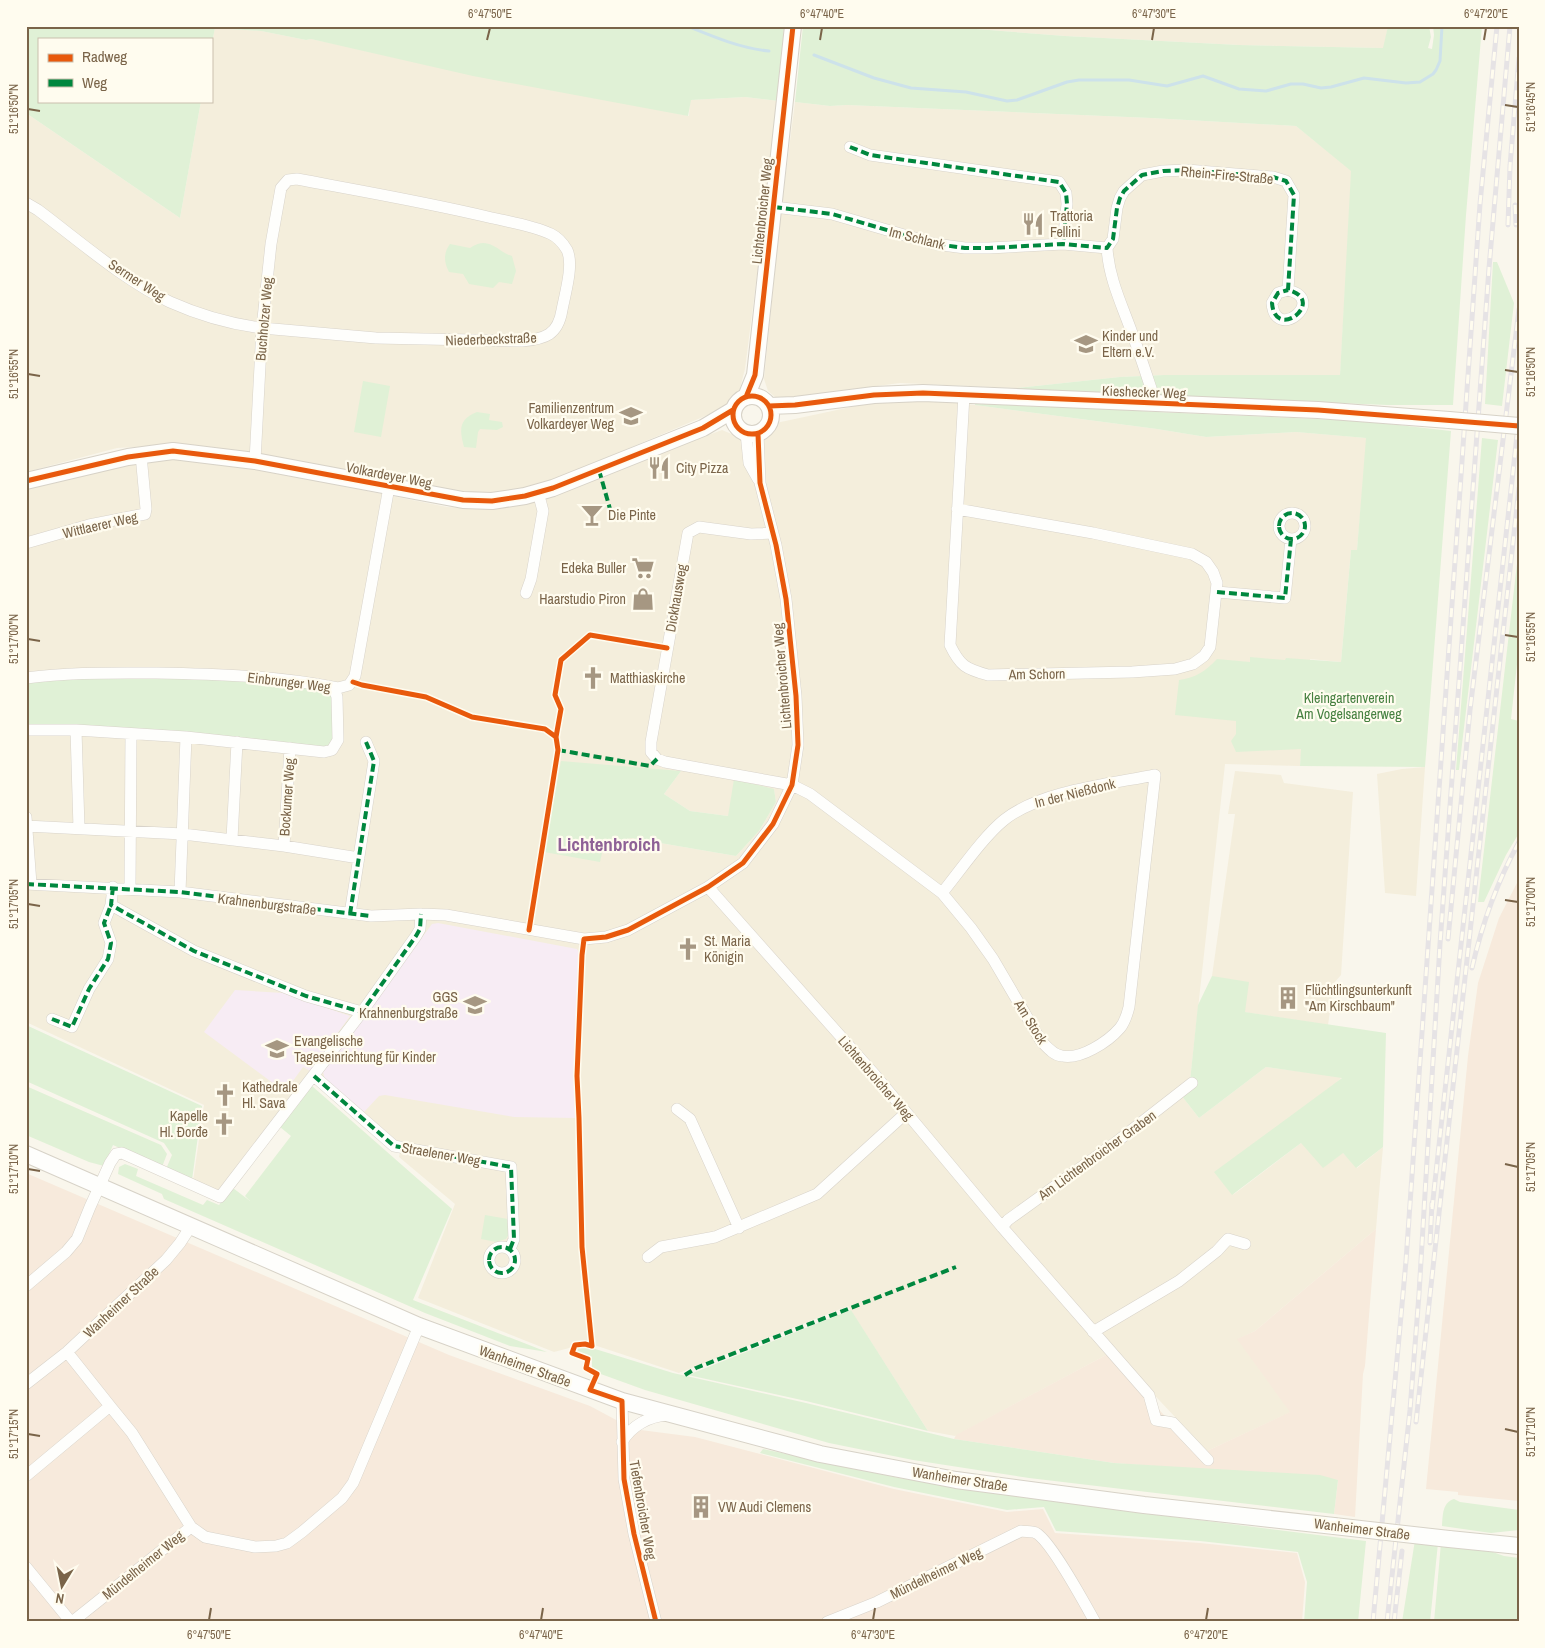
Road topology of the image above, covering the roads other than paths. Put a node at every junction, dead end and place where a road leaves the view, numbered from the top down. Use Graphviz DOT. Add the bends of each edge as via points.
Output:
graph roads {
  1 [pos="793,26"];
  2 [pos="850,147"];
  3 [pos="288,180"];
  4 [pos="26,203"];
  5 [pos="774,207"];
  6 [pos="1063,244"];
  7 [pos="1107,248"];
  8 [pos="1288,290"];
  9 [pos="262,328"];
  10 [pos="964,395"];
  11 [pos="1156,404"];
  12 [pos="762,406"];
  13 [pos="733,410"];
  14 [pos="1519,426"];
  15 [pos="703,428"];
  16 [pos="747,431"];
  17 [pos="142,455"];
  18 [pos="255,461"];
  19 [pos="26,481"];
  20 [pos="389,487"];
  21 [pos="538,492"];
  22 [pos="957,509"];
  23 [pos="773,534"];
  24 [pos="1291,539"];
  25 [pos="26,543"];
  26 [pos="1217,592"];
  27 [pos="526,593"];
  28 [pos="26,678"];
  29 [pos="329,686"];
  30 [pos="26,730"];
  31 [pos="76,730"];
  32 [pos="131,734"];
  33 [pos="186,738"];
  34 [pos="237,742"];
  35 [pos="366,742"];
  36 [pos="290,748"];
  37 [pos="1155,775"];
  38 [pos="792,785"];
  39 [pos="26,823"];
  40 [pos="80,828"];
  41 [pos="131,830"];
  42 [pos="183,834"];
  43 [pos="232,839"];
  44 [pos="284,846"];
  45 [pos="359,858"];
  46 [pos="28,884"];
  47 [pos="708,887"];
  48 [pos="113,888"];
  49 [pos="130,888"];
  50 [pos="180,892"];
  51 [pos="942,893"];
  52 [pos="111,905"];
  53 [pos="350,914"];
  54 [pos="420,914"];
  55 [pos="362,1012"];
  56 [pos="52,1019"];
  57 [pos="314,1076"];
  58 [pos="1192,1083"];
  59 [pos="677,1109"];
  60 [pos="906,1113"];
  61 [pos="26,1154"];
  62 [pos="99,1187"];
  63 [pos="191,1226"];
  64 [pos="1002,1226"];
  65 [pos="739,1228"];
  66 [pos="1245,1244"];
  67 [pos="510,1249"];
  68 [pos="648,1257"];
  69 [pos="26,1286"];
  70 [pos="419,1326"];
  71 [pos="1093,1332"];
  72 [pos="67,1352"];
  73 [pos="26,1384"];
  74 [pos="622,1401"];
  75 [pos="110,1406"];
  76 [pos="674,1415"];
  77 [pos="622,1442"];
  78 [pos="1208,1460"];
  79 [pos="26,1476"];
  80 [pos="191,1527"];
  81 [pos="1519,1546"];
  82 [pos="26,1567"];
  83 [pos="72,1622"];
  84 [pos="656,1622"];
  85 [pos="827,1622"];
  86 [pos="1095,1622"];
  1 -- 5 [label="street, Lichtenbroicher Weg"];
  2 -- 6 [label="street" via="870,155 1059,182 1066,193"];
  3 -- 9 [label="street, Buchholzer Weg" via="281,188 271,244"];
  3 -- 9 [label="street, Niederbeckstraße" via="298,179 450,208 553,235 567,250 570,260 561,316 548,336 522,341 376,338"];
  4 -- 9 [label="street, Sermer Weg" via="138,283 169,301 226,321"];
  5 -- 6 [label="street, Im Schlank" via="832,214 935,244 965,248"];
  5 -- 12 [label="street, Lichtenbroicher Weg" via="755,375"];
  6 -- 7 [label="street, Im Schlank"];
  7 -- 8 [label="street, Rhein-Fire-Straße" via="1113,239 1120,198 1142,175 1187,170 1273,177 1286,181 1294,195"];
  7 -- 11 [label="street" via="1116,293"];
  9 -- 18 [label="street, Buchholzer Weg"];
  10 -- 11 [label="street, Kieshecker Weg"];
  10 -- 12 [label="street, Kieshecker Weg" via="874,395 784,409"];
  10 -- 22 [label="street, Am Schorn"];
  11 -- 14 [label="street, Kieshecker Weg, bridge" via="1318,410"];
  12 -- 13 [label="street, Volkardeyer Weg" via="737,403"];
  12 -- 16 [label="street" via="765,429"];
  13 -- 15 [label="street, Volkardeyer Weg"];
  13 -- 16 [label="street" via="733,419"];
  15 -- 16 [label="street, Volkardeyer Weg"];
  15 -- 21 [label="street, Volkardeyer Weg"];
  16 -- 23 [label="street, Lichtenbroicher Weg" via="749,463 760,484"];
  17 -- 18 [label="street, Volkardeyer Weg" via="173,451"];
  17 -- 19 [label="street, Volkardeyer Weg"];
  17 -- 25 [label="street, Wittlaerer Weg" via="145,514 89,525"];
  18 -- 20 [label="street, Volkardeyer Weg"];
  20 -- 21 [label="street, Volkardeyer Weg" via="463,500 492,501"];
  20 -- 29 [label="street, Einbrunger Weg" via="355,676 343,688"];
  21 -- 27 [label="street" via="543,511"];
  22 -- 26 [label="street, Am Schorn" via="1192,554 1206,562 1213,572"];
  22 -- 26 [label="street, Am Schorn" via="950,645 955,656 968,669 988,675 1061,674 1175,669 1193,664 1210,647"];
  23 -- 38 [label="street, Lichtenbroicher Weg" via="786,599 796,696 798,745"];
  23 -- 38 [label="street, Dickhausweg" via="699,527 688,533 650,747 653,756 665,762"];
  24 -- 26 [label="street" via="1285,598"];
  28 -- 29 [label="street, Einbrunger Weg" via="99,672 203,674 253,676"];
  29 -- 36 [label="street, Bockumer Weg" via="337,697 338,740 335,746 324,752"];
  30 -- 31 [label="street, Bockumer Weg"];
  31 -- 32 [label="street, Bockumer Weg"];
  31 -- 40 [label="street"];
  32 -- 33 [label="street, Bockumer Weg"];
  32 -- 41 [label="street"];
  33 -- 34 [label="street, Bockumer Weg"];
  33 -- 42 [label="street"];
  34 -- 36 [label="street, Bockumer Weg"];
  34 -- 43 [label="street"];
  35 -- 45 [label="street" via="374,761"];
  36 -- 44 [label="street, Bockumer Weg"];
  37 -- 51 [label="street, In der Nießdonk" via="1030,804 1006,818 993,831"];
  37 -- 51 [label="street, Am Stock" via="1126,1019 1112,1036 1084,1054 1060,1056 1041,1041 993,959"];
  38 -- 47 [label="street, Lichtenbroicher Weg" via="773,824 758,844 743,862"];
  38 -- 51 [label="street, Am Stock" via="810,794"];
  39 -- 40 [label="street, Bockumer Weg"];
  39 -- 46 [label="street, Bockumer Weg"];
  40 -- 41 [label="street, Bockumer Weg"];
  41 -- 42 [label="street, Bockumer Weg"];
  41 -- 49 [label="street"];
  42 -- 43 [label="street, Bockumer Weg"];
  42 -- 50 [label="street"];
  43 -- 44 [label="street, Bockumer Weg"];
  44 -- 45 [label="street, Bockumer Weg"];
  45 -- 53 [label="street"];
  46 -- 48 [label="street, Krahnenburgstraße"];
  47 -- 54 [label="street, Krahnenburgstraße" via="628,930 606,937 584,939"];
  47 -- 60 [label="street, Lichtenbroicher Weg"];
  48 -- 49 [label="street, Krahnenburgstraße"];
  48 -- 52 [label="street"];
  49 -- 50 [label="street, Krahnenburgstraße"];
  50 -- 53 [label="street, Krahnenburgstraße"];
  52 -- 55 [label="street" via="194,951 306,996"];
  52 -- 56 [label="street" via="104,923 111,943 108,958 89,989 72,1027"];
  53 -- 54 [label="street, Krahnenburgstraße"];
  54 -- 55 [label="street" via="420,929 416,936"];
  55 -- 57 [label="street"];
  57 -- 62 [label="street" via="220,1197 122,1153 116,1154"];
  57 -- 67 [label="street, Straelener Weg" via="394,1146 511,1167 514,1239"];
  58 -- 64 [label="street, Am Lichtenbroicher Graben"];
  59 -- 65 [label="street" via="690,1119"];
  60 -- 64 [label="street, Lichtenbroicher Weg"];
  60 -- 65 [label="street" via="817,1194"];
  61 -- 62 [label="street, Wanheimer Straße"];
  62 -- 63 [label="street, Wanheimer Straße"];
  62 -- 69 [label="street" via="77,1239"];
  63 -- 70 [label="street, Wanheimer Straße"];
  63 -- 72 [label="street, Wanheimer Straße" via="166,1260"];
  64 -- 71 [label="street, Lichtenbroicher Weg"];
  65 -- 68 [label="street" via="715,1237 661,1247"];
  66 -- 71 [label="street" via="1228,1239 1218,1251 1179,1281"];
  70 -- 74 [label="street, Wanheimer Straße"];
  70 -- 80 [label="street" via="353,1483 342,1498 287,1543 276,1546 255,1547 204,1537"];
  71 -- 78 [label="street, Lichtenbroicher Weg" via="1149,1395 1156,1420 1173,1423"];
  72 -- 73 [label="street, Wanheimer Straße"];
  72 -- 75 [label="street"];
  74 -- 76 [label="street, Wanheimer Straße"];
  74 -- 77 [label="street, Tiefenbroicher Weg"];
  75 -- 79 [label="street"];
  75 -- 80 [label="street" via="132,1433"];
  76 -- 77 [label="street, Tiefenbroicher Weg" via="645,1421 630,1431"];
  76 -- 81 [label="street, Wanheimer Straße, bridge" via="820,1454 956,1480 1144,1505"];
  77 -- 84 [label="street, Tiefenbroicher Weg" via="632,1525"];
  80 -- 83 [label="street, Mündelheimer Weg"];
  82 -- 83 [label="street, Mündelheimer Weg"];
  85 -- 86 [label="street, Mündelheimer Weg" via="878,1602 1021,1531 1035,1532 1043,1539"];
}
